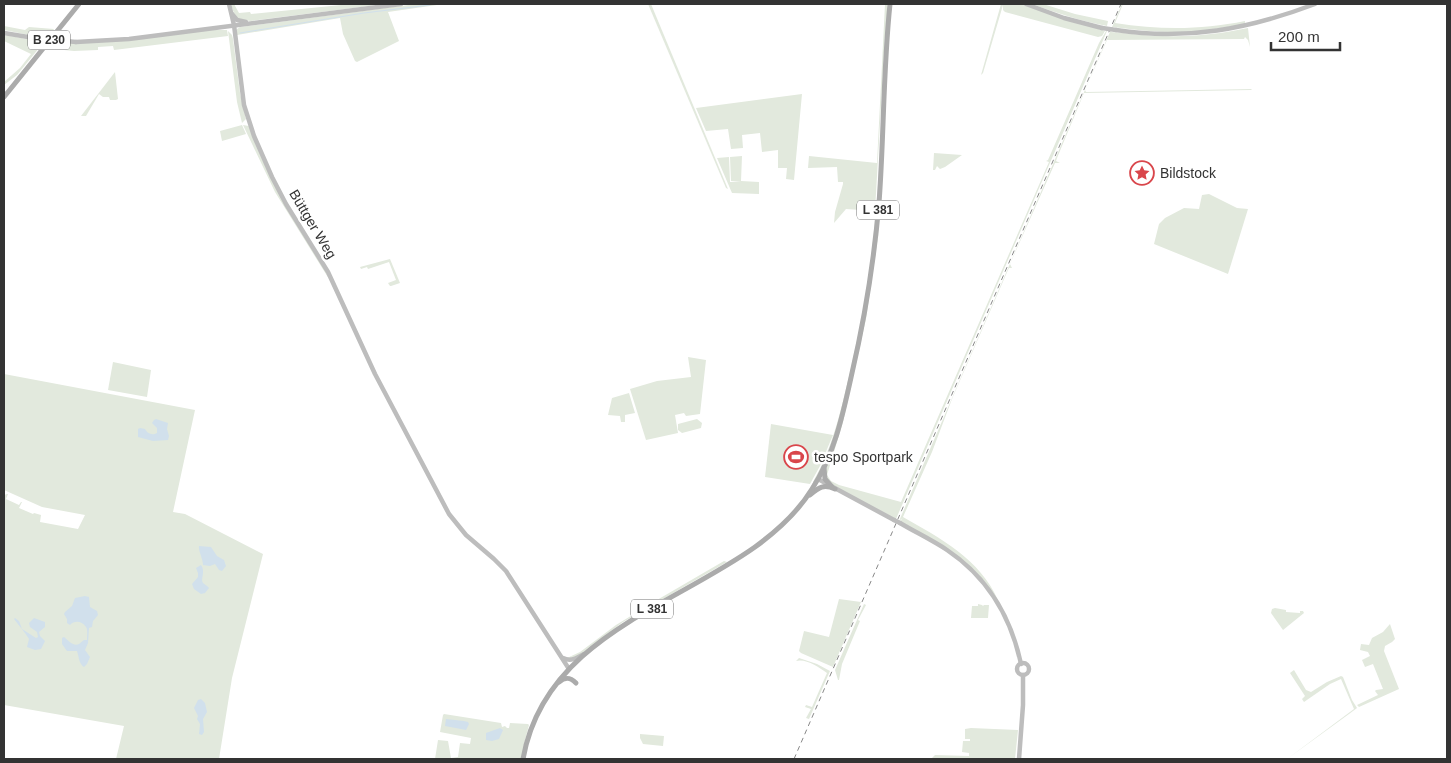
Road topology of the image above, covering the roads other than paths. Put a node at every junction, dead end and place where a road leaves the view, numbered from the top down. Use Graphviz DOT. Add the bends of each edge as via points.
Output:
graph roads {
  1 [pos="79,4"];
  2 [pos="229,4"];
  3 [pos="402,4"];
  4 [pos="890,4"];
  5 [pos="1026,4"];
  6 [pos="1315,4"];
  7 [pos="231,13"];
  8 [pos="253,23"];
  9 [pos="234,25"];
  10 [pos="212,28"];
  11 [pos="4,33"];
  12 [pos="235,38"];
  13 [pos="4,97"];
  14 [pos="825,466"];
  15 [pos="818,479"];
  16 [pos="835,489"];
  17 [pos="804,500"];
  18 [pos="585,653"];
  19 [pos="561,655"];
  20 [pos="1021,664"];
  21 [pos="569,669"];
  22 [pos="1023,675"];
  23 [pos="576,684"];
  24 [pos="554,685"];
  25 [pos="523,759"];
  26 [pos="1019,759"];
  1 -- 13 [label="main road, B 230"];
  2 -- 7 [label="main road, Büttger Weg"];
  3 -- 8 [label="main road"];
  4 -- 14 [label="main road, L 381" via="872,271 843,413"];
  5 -- 6 [label="main road, bridge" via="1102,28 1180,34 1249,25"];
  7 -- 8 [label="main road" via="238,20"];
  7 -- 9 [label="main road, Büttger Weg"];
  8 -- 9 [label="main road"];
  9 -- 10 [label="main road"];
  9 -- 12 [label="main road, Büttger Weg"];
  10 -- 11 [label="main road, bridge" via="121,40 76,42"];
  10 -- 12 [label="main road" via="227,29"];
  12 -- 19 [label="main road, Büttger Weg" via="244,103 258,146 280,191 331,278 444,506 469,539 506,571"];
  14 -- 15 [label="main road, L 381"];
  14 -- 16 [label="main road" via="825,479"];
  15 -- 16 [label="main road"];
  15 -- 17 [label="main road, L 381"];
  16 -- 17 [label="main road, L 381" via="822,486"];
  16 -- 20 [label="main road, bridge" via="950,552 970,568 993,595 1006,618"];
  17 -- 18 [label="main road, L 381" via="783,524 735,562 628,622"];
  18 -- 19 [label="main road" via="570,660"];
  18 -- 21 [label="main road, L 381"];
  19 -- 21 [label="main road, Büttger Weg"];
  20 -- 22 [label="main road" via="1017,670"];
  20 -- 22 [label="main road" via="1028,668"];
  21 -- 24 [label="main road, L 381"];
  22 -- 26 [label="main road"];
  23 -- 24 [label="main road" via="567,678"];
  24 -- 25 [label="main road, L 381" via="533,724"];
}
